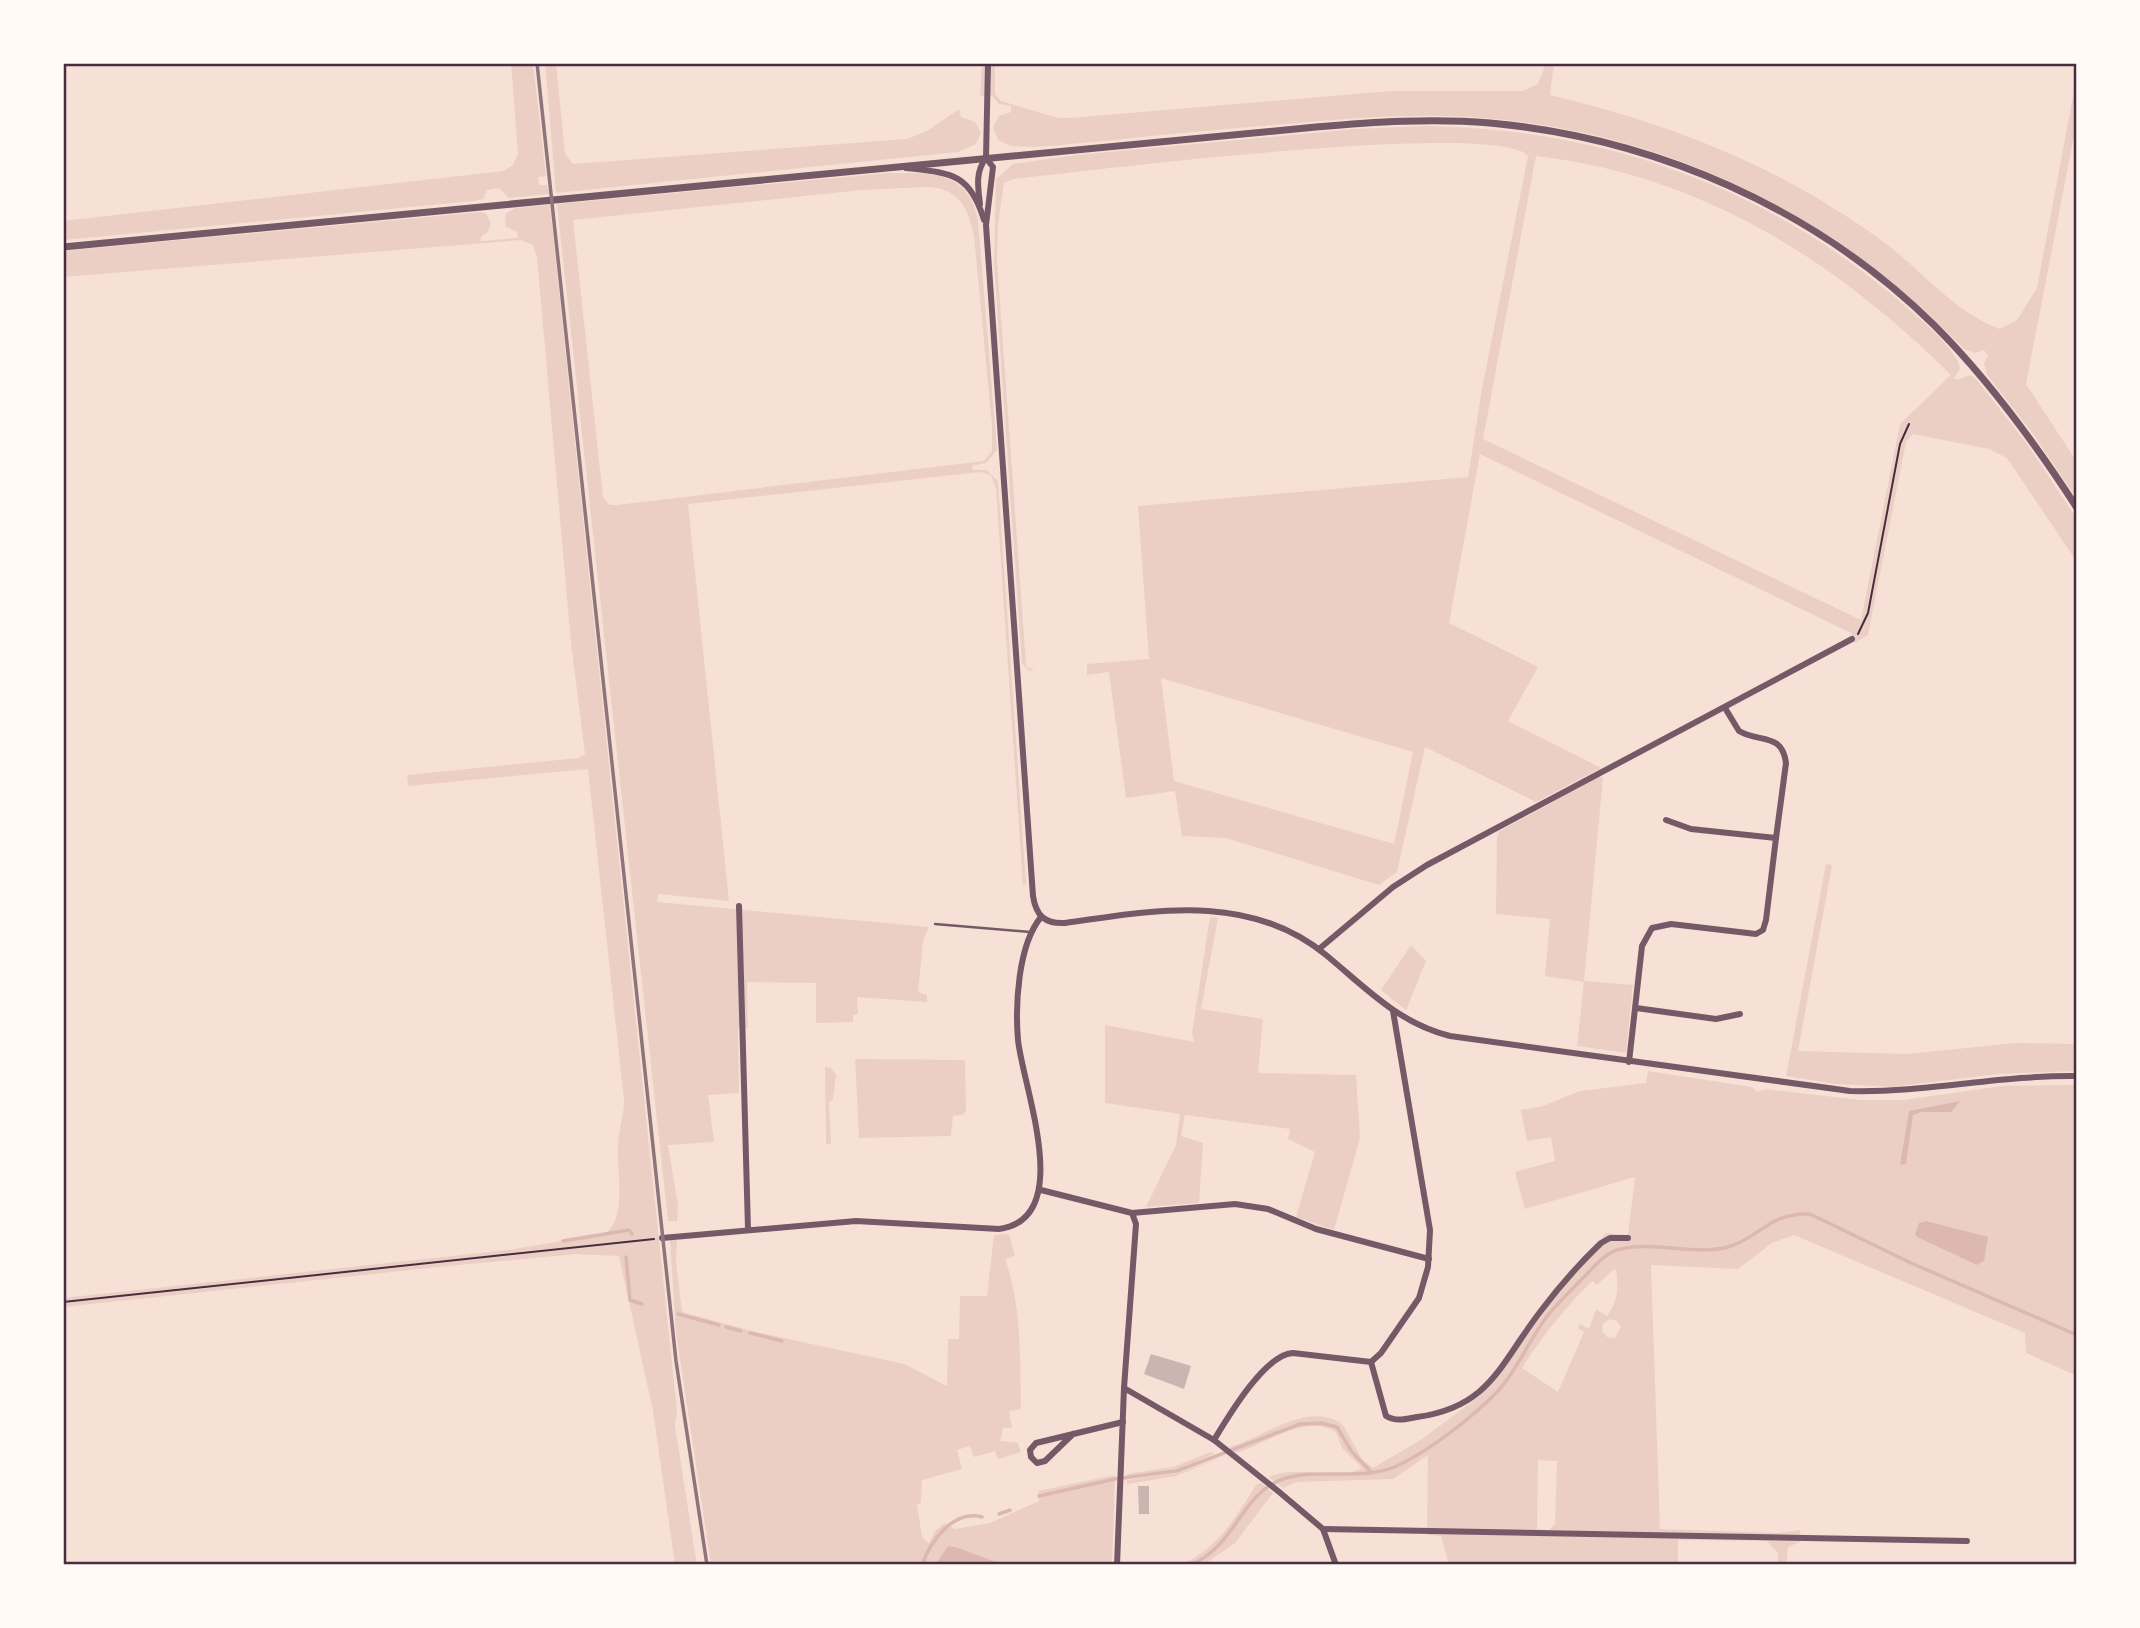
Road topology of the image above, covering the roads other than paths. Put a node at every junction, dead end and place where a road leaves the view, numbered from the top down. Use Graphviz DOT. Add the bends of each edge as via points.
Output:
graph roads {
  1 [pos="988,63"];
  2 [pos="986,158"];
  3 [pos="892,167"];
  4 [pos="979,204"];
  5 [pos="986,225"];
  6 [pos="63,247"];
  7 [pos="2077,508"];
  8 [pos="1852,639"];
  9 [pos="1725,708"];
  10 [pos="1666,820"];
  11 [pos="1776,838"];
  12 [pos="739,906"];
  13 [pos="1041,916"];
  14 [pos="936,924"];
  15 [pos="1030,932"];
  16 [pos="1319,949"];
  17 [pos="1636,1008"];
  18 [pos="1393,1012"];
  19 [pos="1740,1014"];
  20 [pos="1629,1062"];
  21 [pos="2077,1076"];
  22 [pos="1041,1190"];
  23 [pos="1132,1213"];
  24 [pos="748,1229"];
  25 [pos="662,1238"];
  26 [pos="1628,1238"];
  27 [pos="1430,1259"];
  28 [pos="1371,1362"];
  29 [pos="1124,1388"];
  30 [pos="1123,1422"];
  31 [pos="1073,1434"];
  32 [pos="1214,1440"];
  33 [pos="1323,1529"];
  34 [pos="1967,1542"];
  35 [pos="1117,1565"];
  36 [pos="1336,1565"];
  1 -- 2 [label="street"];
  2 -- 3 [label="street"];
  2 -- 4 [label="street" via="977,177"];
  2 -- 5 [label="street" via="993,167"];
  2 -- 7 [label="street" via="1421,121 1526,127 1594,139 1658,158 1780,211 1890,286 1984,380"];
  3 -- 4 [label="street" via="954,175 971,188"];
  3 -- 6 [label="street"];
  4 -- 5 [label="street"];
  5 -- 13 [label="street" via="1033,896"];
  8 -- 9 [label="street"];
  9 -- 11 [label="street" via="1739,731 1771,739 1784,753"];
  9 -- 16 [label="street" via="1427,866 1393,887"];
  10 -- 11 [label="street" via="1691,829"];
  11 -- 17 [label="street" via="1762,930 1753,934 1671,924 1652,928 1642,946"];
  12 -- 24 [label="street"];
  13 -- 15 [label="street"];
  13 -- 16 [label="street" via="1057,924 1182,908 1216,909 1272,923"];
  14 -- 15 [label="lane"];
  15 -- 22 [label="street" via="1018,995 1018,1042 1034,1117"];
  16 -- 18 [label="street"];
  17 -- 19 [label="street" via="1716,1019"];
  17 -- 20 [label="street"];
  18 -- 20 [label="street" via="1450,1035"];
  18 -- 27 [label="street" via="1430,1230"];
  20 -- 21 [label="street" via="1859,1091"];
  22 -- 23 [label="street"];
  22 -- 24 [label="street" via="1030,1214 1003,1229 875,1221"];
  23 -- 27 [label="street" via="1235,1204 1268,1209 1316,1229"];
  23 -- 29 [label="street" via="1136,1228"];
  24 -- 25 [label="street"];
  26 -- 28 [label="street" via="1601,1243 1540,1312 1490,1383 1445,1413 1394,1420 1386,1416"];
  27 -- 28 [label="street" via="1416,1304"];
  28 -- 32 [label="street" via="1282,1355 1239,1400"];
  29 -- 30 [label="street"];
  29 -- 32 [label="street"];
  30 -- 31 [label="street"];
  30 -- 35 [label="street"];
  31 -- 31 [label="street" via="1034,1444 1031,1457 1042,1462"];
  32 -- 33 [label="street"];
  33 -- 34 [label="street"];
  33 -- 36 [label="street"];
}
